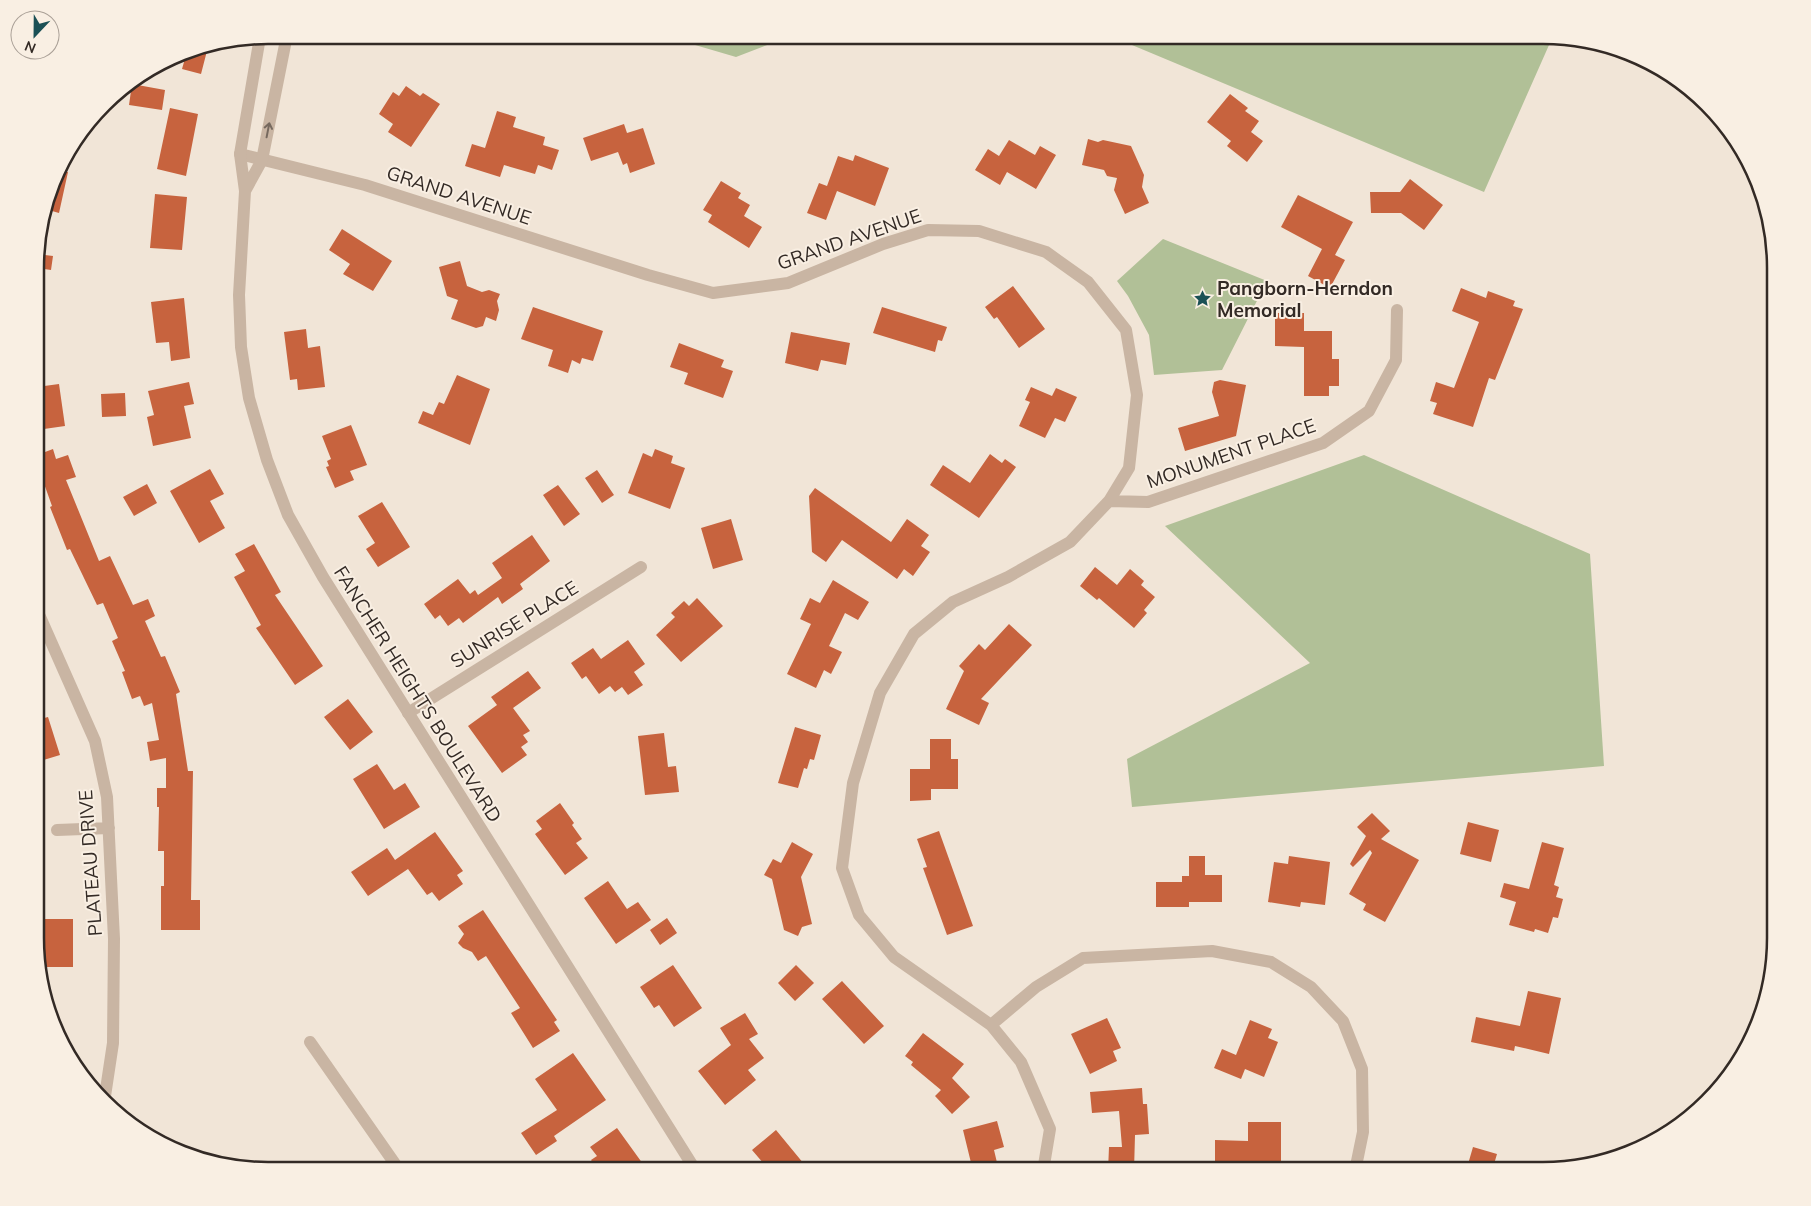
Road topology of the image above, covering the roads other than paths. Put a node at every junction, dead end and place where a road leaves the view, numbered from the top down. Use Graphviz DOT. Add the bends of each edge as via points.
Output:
graph roads {
  1 [pos="259,44"];
  2 [pos="285,44"];
  3 [pos="240,154"];
  4 [pos="262,160"];
  5 [pos="244,192"];
  6 [pos="1397,310"];
  7 [pos="1109,501"];
  8 [pos="641,567"];
  9 [pos="44,626"];
  10 [pos="408,712"];
  11 [pos="109,828"];
  12 [pos="57,830"];
  13 [pos="991,1025"];
  14 [pos="310,1042"];
  15 [pos="105,1093"];
  16 [pos="394,1162"];
  17 [pos="690,1162"];
  18 [pos="1045,1162"];
  19 [pos="1357,1162"];
  1 -- 3 [label="street, FANCHER HEIGHTS BOULEVARD"];
  4 -- 2 [label="street, FANCHER HEIGHTS BOULEVARD, one-way"];
  3 -- 4 [label="street, GRAND AVENUE"];
  3 -- 5 [label="street, FANCHER HEIGHTS BOULEVARD"];
  4 -- 5 [label="street, FANCHER HEIGHTS BOULEVARD"];
  4 -- 7 [label="street, GRAND AVENUE" via="365,185 713,294 788,283 883,244 928,230 978,231 1046,252 1088,282 1126,330 1137,394 1129,468"];
  5 -- 10 [label="street, FANCHER HEIGHTS BOULEVARD" via="240,241 241,347 249,398 266,460 288,515 318,569"];
  6 -- 7 [label="street, MONUMENT PLACE" via="1396,360 1369,411 1323,443 1148,502"];
  7 -- 13 [label="street, GRAND AVENUE" via="1070,542 1008,577 953,602 914,634 880,693 853,783 842,868 859,915 894,957"];
  8 -- 10 [label="street, SUNRISE PLACE"];
  9 -- 11 [label="street, PLATEAU DRIVE" via="95,741"];
  10 -- 17 [label="street, FANCHER HEIGHTS BOULEVARD"];
  11 -- 12 [label="street"];
  11 -- 15 [label="street, PLATEAU DRIVE" via="114,939 113,1043"];
  13 -- 18 [label="street, GRAND AVENUE" via="1021,1062 1050,1130"];
  13 -- 19 [label="street" via="1036,987 1083,958 1212,952 1271,962 1311,987 1343,1022 1362,1069 1363,1132"];
  14 -- 16 [label="street"];
}
